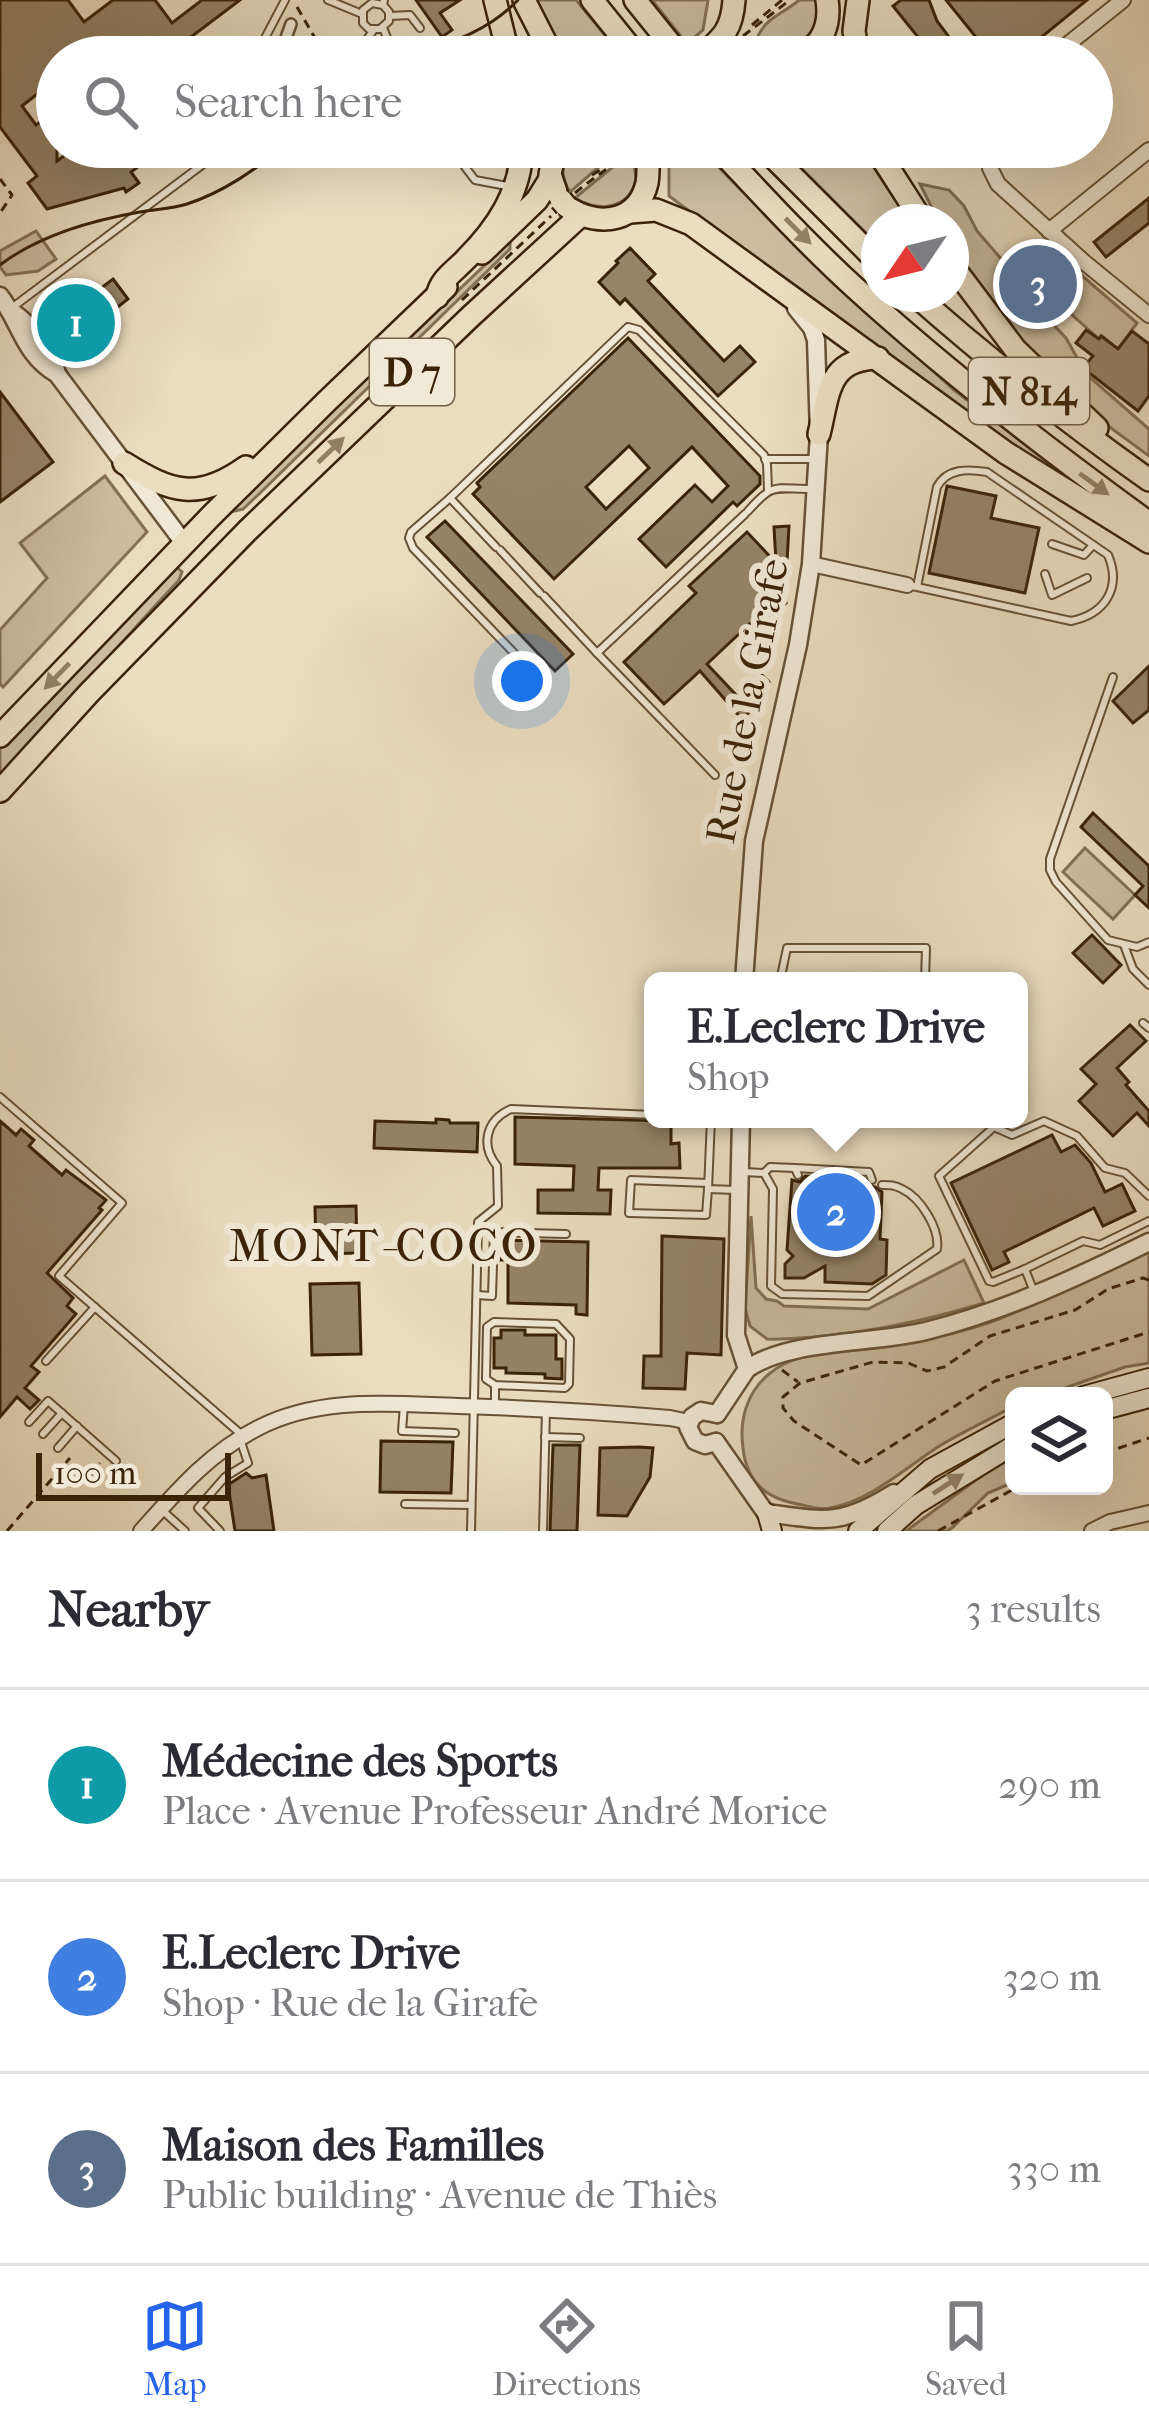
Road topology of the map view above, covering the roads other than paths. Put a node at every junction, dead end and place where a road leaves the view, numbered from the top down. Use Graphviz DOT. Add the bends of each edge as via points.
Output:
graph roads {
  1 [pos="285,0"];
  2 [pos="328,0"];
  3 [pos="495,0"];
  4 [pos="524,0"];
  5 [pos="592,0"];
  6 [pos="635,0"];
  7 [pos="734,0"];
  8 [pos="858,0"];
  9 [pos="1123,0"];
  10 [pos="372,2"];
  11 [pos="383,2"];
  12 [pos="830,3"];
  13 [pos="362,14"];
  14 [pos="389,16"];
  15 [pos="292,24"];
  16 [pos="383,28"];
  17 [pos="420,28"];
  18 [pos="373,30"];
  19 [pos="268,33"];
  20 [pos="266,36"];
  21 [pos="270,36"];
  22 [pos="288,36"];
  23 [pos="369,36"];
  24 [pos="386,36"];
  25 [pos="504,36"];
  26 [pos="542,36"];
  27 [pos="621,36"];
  28 [pos="664,36"];
  29 [pos="725,36"];
  30 [pos="822,36"];
  31 [pos="855,36"];
  32 [pos="1078,36"];
  33 [pos="1149,150"];
  34 [pos="197,168"];
  35 [pos="466,168"];
  36 [pos="518,168"];
  37 [pos="550,168"];
  38 [pos="646,168"];
  39 [pos="738,168"];
  40 [pos="784,168"];
  41 [pos="888,168"];
  42 [pos="899,168"];
  43 [pos="991,168"];
  44 [pos="550,179"];
  45 [pos="515,188"];
  46 [pos="571,202"];
  47 [pos="912,204"];
  48 [pos="914,204"];
  49 [pos="630,212"];
  50 [pos="1048,231"];
  51 [pos="861,245"];
  52 [pos="969,288"];
  53 [pos="787,291"];
  54 [pos="436,297"];
  55 [pos="3,307"];
  56 [pos="934,312"];
  57 [pos="1149,315"];
  58 [pos="878,358"];
  59 [pos="326,402"];
  60 [pos="819,434"];
  61 [pos="765,459"];
  62 [pos="818,460"];
  63 [pos="124,463"];
  64 [pos="1149,470"];
  65 [pos="1149,480"];
  66 [pos="768,490"];
  67 [pos="816,490"];
  68 [pos="450,498"];
  69 [pos="1149,523"];
  70 [pos="247,532"];
  71 [pos="1149,542"];
  72 [pos="184,543"];
  73 [pos="1052,544"];
  74 [pos="1093,545"];
  75 [pos="811,564"];
  76 [pos="1045,574"];
  77 [pos="1087,578"];
  78 [pos="912,586"];
  79 [pos="597,652"];
  80 [pos="1113,677"];
  81 [pos="540,680"];
  82 [pos="88,693"];
  83 [pos="0,736"];
  84 [pos="716,775"];
  85 [pos="0,791"];
  86 [pos="1149,942"];
  87 [pos="1124,946"];
  88 [pos="745,972"];
  89 [pos="781,972"];
  90 [pos="926,972"];
  91 [pos="1149,985"];
  92 [pos="0,1097"];
  93 [pos="644,1114"];
  94 [pos="711,1128"];
  95 [pos="741,1128"];
  96 [pos="992,1128"];
  97 [pos="998,1128"];
  98 [pos="764,1173"];
  99 [pos="872,1180"];
  100 [pos="740,1181"];
  101 [pos="882,1185"];
  102 [pos="708,1186"];
  103 [pos="1149,1196"];
  104 [pos="1149,1222"];
  105 [pos="566,1234"];
  106 [pos="1149,1242"];
  107 [pos="1025,1268"];
  108 [pos="476,1295"];
  109 [pos="1036,1296"];
  110 [pos="94,1307"];
  111 [pos="46,1361"];
  112 [pos="747,1369"];
  113 [pos="1149,1378"];
  114 [pos="495,1385"];
  115 [pos="1113,1388"];
  116 [pos="1149,1398"];
  117 [pos="404,1405"];
  118 [pos="473,1407"];
  119 [pos="495,1407"];
  120 [pos="1113,1408"];
  121 [pos="546,1409"];
  122 [pos="62,1413"];
  123 [pos="717,1414"];
  124 [pos="29,1422"];
  125 [pos="689,1422"];
  126 [pos="77,1426"];
  127 [pos="1005,1428"];
  128 [pos="455,1433"];
  129 [pos="43,1434"];
  130 [pos="545,1437"];
  131 [pos="241,1438"];
  132 [pos="580,1438"];
  133 [pos="716,1442"];
  134 [pos="58,1448"];
  135 [pos="1005,1450"];
  136 [pos="116,1461"];
  137 [pos="930,1469"];
  138 [pos="405,1504"];
  139 [pos="471,1505"];
  140 [pos="160,1509"];
  141 [pos="1149,1513"];
  142 [pos="772,1525"];
  143 [pos="1094,1530"];
  144 [pos="141,1531"];
  145 [pos="185,1531"];
  146 [pos="220,1531"];
  147 [pos="471,1531"];
  148 [pos="543,1531"];
  149 [pos="793,1531"];
  150 [pos="858,1531"];
  151 [pos="887,1531"];
  1 -- 19 [label="lane"];
  2 -- 13 [label="lane"];
  3 -- 25 [label="main road"];
  4 -- 26 [label="main road"];
  5 -- 27 [label="main road"];
  6 -- 28 [label="main road"];
  7 -- 29 [label="main road"];
  8 -- 31 [label="main road"];
  9 -- 32 [label="street"];
  10 -- 11 [label="lane"];
  10 -- 13 [label="lane"];
  11 -- 14 [label="lane"];
  12 -- 30 [label="main road"];
  13 -- 18 [label="lane"];
  14 -- 16 [label="lane"];
  14 -- 17 [label="lane" via="410,16"];
  15 -- 22 [label="street"];
  16 -- 18 [label="lane"];
  16 -- 24 [label="lane"];
  18 -- 23 [label="lane"];
  19 -- 20 [label="lane"];
  19 -- 21 [label="lane"];
  33 -- 50 [label="street"];
  34 -- 55 [label="lane"];
  35 -- 45 [label="lane" via="475,180"];
  36 -- 45 [label="main road"];
  37 -- 44 [label="main road"];
  38 -- 49 [label="main road"];
  39 -- 69 [label="main road, N 814, one-way" via="939,361"];
  40 -- 51 [label="main road"];
  41 -- 47 [label="main road"];
  42 -- 48 [label="main road"];
  43 -- 50 [label="street"];
  44 -- 46 [label="main road"];
  44 -- 54 [label="main road, D 7"];
  45 -- 54 [label="main road"];
  46 -- 49 [label="main road" via="607,220"];
  70 -- 46 [label="main road, D 7, one-way" via="470,317"];
  49 -- 53 [label="main road" via="656,210 691,224"];
  50 -- 57 [label="street"];
  52 -- 64 [label="main road" via="1015,350"];
  53 -- 58 [label="main road"];
  53 -- 60 [label="street, Rue de la Girafe" via="815,340"];
  54 -- 59 [label="main road, D 7"];
  55 -- 63 [label="street"];
  56 -- 65 [label="main road, N 814"];
  58 -- 60 [label="main road" via="841,368"];
  58 -- 71 [label="main road" via="1006,453"];
  59 -- 63 [label="main road" via="207,488 175,489"];
  59 -- 72 [label="main road, D 7"];
  60 -- 62 [label="street, Rue de la Girafe"];
  61 -- 62 [label="lane"];
  61 -- 66 [label="lane"];
  61 -- 68 [label="lane" via="628,327"];
  62 -- 67 [label="street, Rue de la Girafe"];
  63 -- 72 [label="street"];
  66 -- 67 [label="lane"];
  66 -- 79 [label="lane"];
  67 -- 75 [label="street, Rue de la Girafe"];
  68 -- 79 [label="lane"];
  68 -- 81 [label="lane" via="411,532 413,548"];
  70 -- 72 [label="main road"];
  70 -- 82 [label="main road, D 7"];
  72 -- 82 [label="main road" via="177,588"];
  72 -- 83 [label="main road, D 7, one-way"];
  73 -- 74 [label="lane" via="1084,555"];
  74 -- 78 [label="lane" via="1114,568 1108,596 1088,618"];
  74 -- 78 [label="lane" via="987,472 950,473 937,487"];
  75 -- 78 [label="street"];
  75 -- 88 [label="street, Rue de la Girafe" via="754,841"];
  76 -- 77 [label="lane" via="1052,595"];
  79 -- 84 [label="lane"];
  80 -- 87 [label="lane" via="1050,870 1096,928"];
  82 -- 85 [label="main road, D 7"];
  86 -- 87 [label="lane"];
  87 -- 91 [label="lane"];
  89 -- 90 [label="lane" via="787,948 926,948"];
  92 -- 110 [label="lane" via="122,1203 59,1276"];
  93 -- 108 [label="lane" via="500,1114 488,1136 497,1206 478,1222"];
  94 -- 102 [label="lane"];
  95 -- 100 [label="street"];
  96 -- 107 [label="lane" via="939,1175 989,1281"];
  97 -- 103 [label="lane" via="1012,1136 1044,1121 1077,1136 1105,1168 1125,1172"];
  98 -- 99 [label="lane" via="869,1172"];
  98 -- 100 [label="lane"];
  98 -- 101 [label="lane" via="773,1189 771,1286 782,1294 868,1296 937,1249 936,1230 911,1196"];
  100 -- 102 [label="lane"];
  100 -- 112 [label="street" via="736,1335"];
  102 -- 102 [label="lane" via="706,1215 629,1213 631,1180"];
  104 -- 107 [label="lane"];
  105 -- 108 [label="lane" via="494,1232 491,1296"];
  106 -- 109 [label="street"];
  107 -- 109 [label="lane"];
  108 -- 118 [label="lane"];
  109 -- 112 [label="street" via="913,1334 803,1349"];
  110 -- 111 [label="lane"];
  110 -- 131 [label="lane"];
  112 -- 123 [label="street"];
  113 -- 115 [label="main road"];
  114 -- 114 [label="lane" via="565,1388 571,1339 556,1324 494,1322 486,1378"];
  114 -- 119 [label="lane"];
  116 -- 120 [label="main road"];
  117 -- 118 [label="street"];
  117 -- 128 [label="lane" via="402,1431"];
  117 -- 131 [label="street" via="324,1407"];
  118 -- 119 [label="street"];
  118 -- 139 [label="lane"];
  119 -- 121 [label="street"];
  121 -- 125 [label="street"];
  121 -- 130 [label="lane"];
  122 -- 124 [label="lane" via="48,1401"];
  122 -- 126 [label="lane"];
  122 -- 129 [label="lane"];
  123 -- 125 [label="street" via="701,1411"];
  123 -- 133 [label="street" via="723,1425"];
  125 -- 133 [label="street" via="695,1442"];
  126 -- 134 [label="lane"];
  126 -- 136 [label="lane"];
  127 -- 137 [label="main road"];
  130 -- 132 [label="lane"];
  130 -- 148 [label="lane"];
  131 -- 140 [label="street"];
  131 -- 146 [label="lane" via="248,1463 198,1508"];
  133 -- 142 [label="street"];
  151 -- 135 [label="main road, one-way"];
  137 -- 142 [label="street" via="858,1513"];
  137 -- 150 [label="main road"];
  138 -- 139 [label="lane"];
  139 -- 147 [label="lane"];
  140 -- 144 [label="street"];
  140 -- 145 [label="lane"];
  141 -- 143 [label="street"];
  142 -- 149 [label="street"];
}
